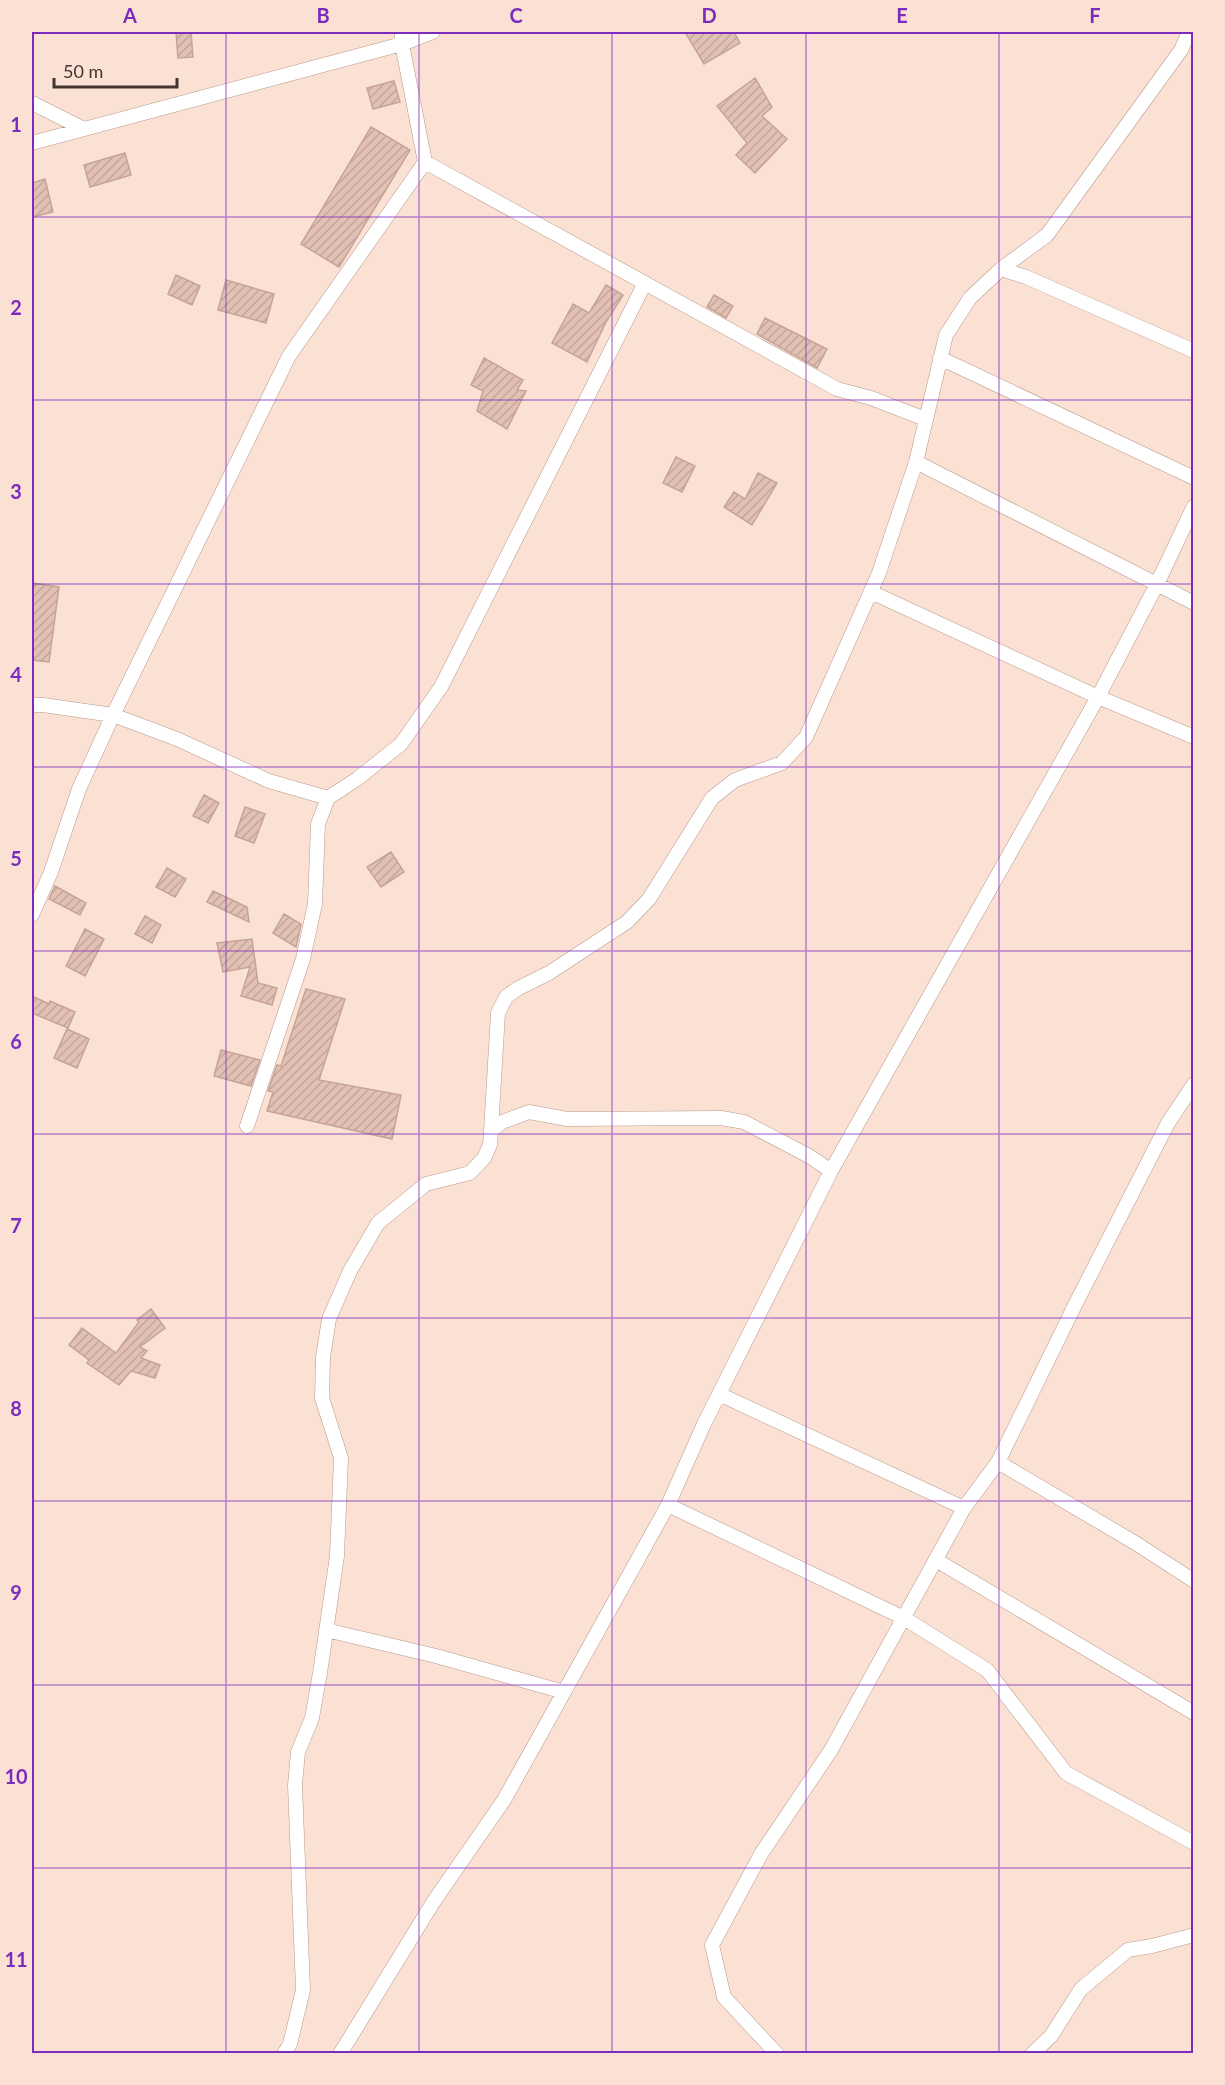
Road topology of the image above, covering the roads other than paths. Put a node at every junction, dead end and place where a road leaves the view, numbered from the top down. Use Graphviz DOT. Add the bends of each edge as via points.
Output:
graph roads {
  1 [pos="433,32"];
  2 [pos="1189,32"];
  3 [pos="402,38"];
  4 [pos="32,103"];
  5 [pos="84,129"];
  6 [pos="32,143"];
  7 [pos="425,162"];
  8 [pos="1001,269"];
  9 [pos="645,283"];
  10 [pos="1194,351"];
  11 [pos="940,358"];
  12 [pos="925,420"];
  13 [pos="916,462"];
  14 [pos="1194,478"];
  15 [pos="1194,506"];
  16 [pos="1156,586"];
  17 [pos="871,592"];
  18 [pos="1194,603"];
  19 [pos="1098,697"];
  20 [pos="32,705"];
  21 [pos="113,715"];
  22 [pos="1194,737"];
  23 [pos="328,798"];
  24 [pos="32,915"];
  25 [pos="1194,1084"];
  26 [pos="247,1126"];
  27 [pos="491,1131"];
  28 [pos="831,1171"];
  29 [pos="719,1394"];
  30 [pos="998,1462"];
  31 [pos="668,1505"];
  32 [pos="964,1509"];
  33 [pos="936,1560"];
  34 [pos="1194,1581"];
  35 [pos="904,1618"];
  36 [pos="326,1630"];
  37 [pos="564,1692"];
  38 [pos="1194,1713"];
  39 [pos="1194,1843"];
  40 [pos="1194,1935"];
  41 [pos="284,2054"];
  42 [pos="340,2054"];
  43 [pos="777,2054"];
  44 [pos="1032,2054"];
  1 -- 3 [label="street"];
  2 -- 8 [label="street" via="1181,50 1047,235"];
  3 -- 5 [label="street"];
  3 -- 7 [label="street"];
  4 -- 5 [label="street"];
  5 -- 6 [label="street"];
  7 -- 9 [label="street"];
  7 -- 21 [label="street" via="289,356"];
  8 -- 10 [label="street"];
  8 -- 11 [label="street" via="970,298 946,335"];
  9 -- 12 [label="street" via="837,388"];
  9 -- 23 [label="street" via="441,687 401,744"];
  11 -- 12 [label="street"];
  11 -- 14 [label="street"];
  12 -- 13 [label="street"];
  13 -- 16 [label="street"];
  13 -- 17 [label="street"];
  15 -- 16 [label="street"];
  16 -- 18 [label="street"];
  16 -- 19 [label="street"];
  17 -- 19 [label="street"];
  17 -- 27 [label="street" via="806,736 782,763 735,780 712,798 649,899 627,921 506,997 498,1013"];
  19 -- 22 [label="street"];
  19 -- 28 [label="street"];
  20 -- 21 [label="street"];
  21 -- 23 [label="street" via="269,780"];
  21 -- 24 [label="street" via="79,789"];
  23 -- 26 [label="street" via="318,824 315,904 303,959"];
  25 -- 30 [label="street" via="1168,1123"];
  27 -- 28 [label="street" via="502,1122 529,1112 567,1119 721,1118 744,1122"];
  27 -- 36 [label="street" via="484,1158 470,1173 426,1184 378,1223 350,1271 329,1319 322,1398 341,1458 337,1556"];
  28 -- 29 [label="street"];
  29 -- 31 [label="street"];
  29 -- 32 [label="street"];
  30 -- 32 [label="street"];
  30 -- 34 [label="street"];
  31 -- 35 [label="street"];
  31 -- 37 [label="street"];
  32 -- 33 [label="street"];
  33 -- 35 [label="street"];
  33 -- 38 [label="street"];
  35 -- 39 [label="street" via="987,1670 1066,1773"];
  35 -- 43 [label="street" via="831,1750 761,1854 712,1945 724,1997"];
  36 -- 37 [label="street"];
  36 -- 41 [label="street" via="312,1718 298,1752 295,1785 303,1990"];
  37 -- 42 [label="street" via="504,1800 434,1901"];
  40 -- 44 [label="street" via="1128,1950 1081,1989 1051,2036"];
}
